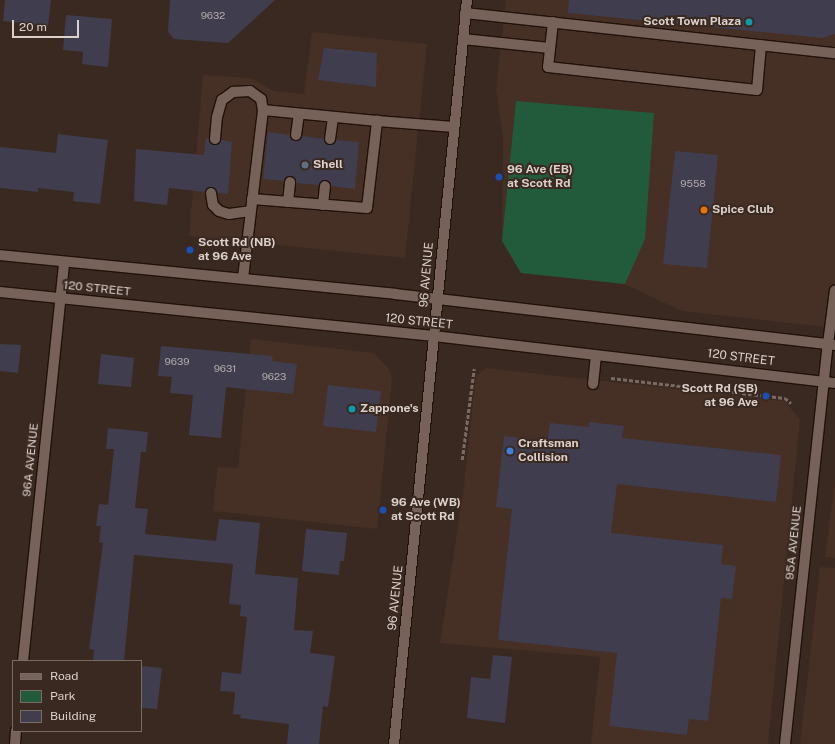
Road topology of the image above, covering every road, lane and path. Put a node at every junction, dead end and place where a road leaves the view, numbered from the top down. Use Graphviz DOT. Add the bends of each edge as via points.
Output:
graph roads {
  1 [pos="466,0"];
  2 [pos="465,13"];
  3 [pos="553,22"];
  4 [pos="463,39"];
  5 [pos="761,45"];
  6 [pos="550,48"];
  7 [pos="835,53"];
  8 [pos="263,110"];
  9 [pos="299,114"];
  10 [pos="333,117"];
  11 [pos="377,121"];
  12 [pos="454,127"];
  13 [pos="296,136"];
  14 [pos="215,139"];
  15 [pos="330,139"];
  16 [pos="290,182"];
  17 [pos="325,186"];
  18 [pos="211,193"];
  19 [pos="252,199"];
  20 [pos="288,202"];
  21 [pos="323,205"];
  22 [pos="250,211"];
  23 [pos="0,255"];
  24 [pos="64,262"];
  25 [pos="243,278"];
  26 [pos="835,290"];
  27 [pos="0,292"];
  28 [pos="61,298"];
  29 [pos="438,300"];
  30 [pos="434,336"];
  31 [pos="832,345"];
  32 [pos="596,356"];
  33 [pos="474,369"];
  34 [pos="609,378"];
  35 [pos="830,382"];
  36 [pos="593,384"];
  37 [pos="791,403"];
  38 [pos="462,460"];
  39 [pos="458,497"];
  40 [pos="456,509"];
  41 [pos="23,660"];
  42 [pos="16,732"];
  43 [pos="14,744"];
  44 [pos="394,744"];
  45 [pos="785,744"];
  1 -- 2 [label="main road, 96 AVENUE"];
  2 -- 3 [label="main road"];
  2 -- 4 [label="main road, 96 AVENUE"];
  3 -- 5 [label="main road"];
  3 -- 6 [label="main road"];
  4 -- 6 [label="main road"];
  4 -- 12 [label="main road, 96 AVENUE"];
  5 -- 6 [label="main road" via="757,90 548,67"];
  5 -- 7 [label="main road"];
  8 -- 9 [label="main road"];
  8 -- 14 [label="main road" via="261,99 250,91 233,92 222,100"];
  8 -- 19 [label="main road"];
  9 -- 10 [label="main road"];
  9 -- 13 [label="main road"];
  10 -- 11 [label="main road"];
  10 -- 15 [label="main road"];
  11 -- 12 [label="main road"];
  11 -- 21 [label="main road" via="367,208"];
  12 -- 29 [label="main road, 96 AVENUE"];
  16 -- 20 [label="main road"];
  17 -- 21 [label="main road"];
  18 -- 22 [label="main road" via="213,205 219,211 228,214"];
  19 -- 20 [label="main road"];
  19 -- 22 [label="main road"];
  20 -- 21 [label="main road"];
  22 -- 25 [label="main road"];
  23 -- 24 [label="main road, 120 STREET"];
  24 -- 25 [label="main road, 120 STREET"];
  24 -- 28 [label="main road, 96A AVENUE"];
  25 -- 29 [label="main road, 120 STREET"];
  26 -- 31 [label="main road, 95A AVENUE"];
  27 -- 28 [label="main road, 120 STREET"];
  28 -- 30 [label="main road, 120 STREET"];
  28 -- 41 [label="main road, 96A AVENUE"];
  29 -- 30 [label="main road, 96 AVENUE"];
  29 -- 31 [label="main road, 120 STREET"];
  30 -- 32 [label="main road, 120 STREET"];
  30 -- 44 [label="main road, 96 AVENUE"];
  31 -- 35 [label="main road, 95A AVENUE"];
  32 -- 35 [label="main road, 120 STREET"];
  32 -- 36 [label="main road"];
  33 -- 38 [label="path"];
  34 -- 37 [label="path" via="785,398"];
  35 -- 45 [label="main road, 95A AVENUE"];
  39 -- 40 [label="path"];
  42 -- 43 [label="main road"];
}
